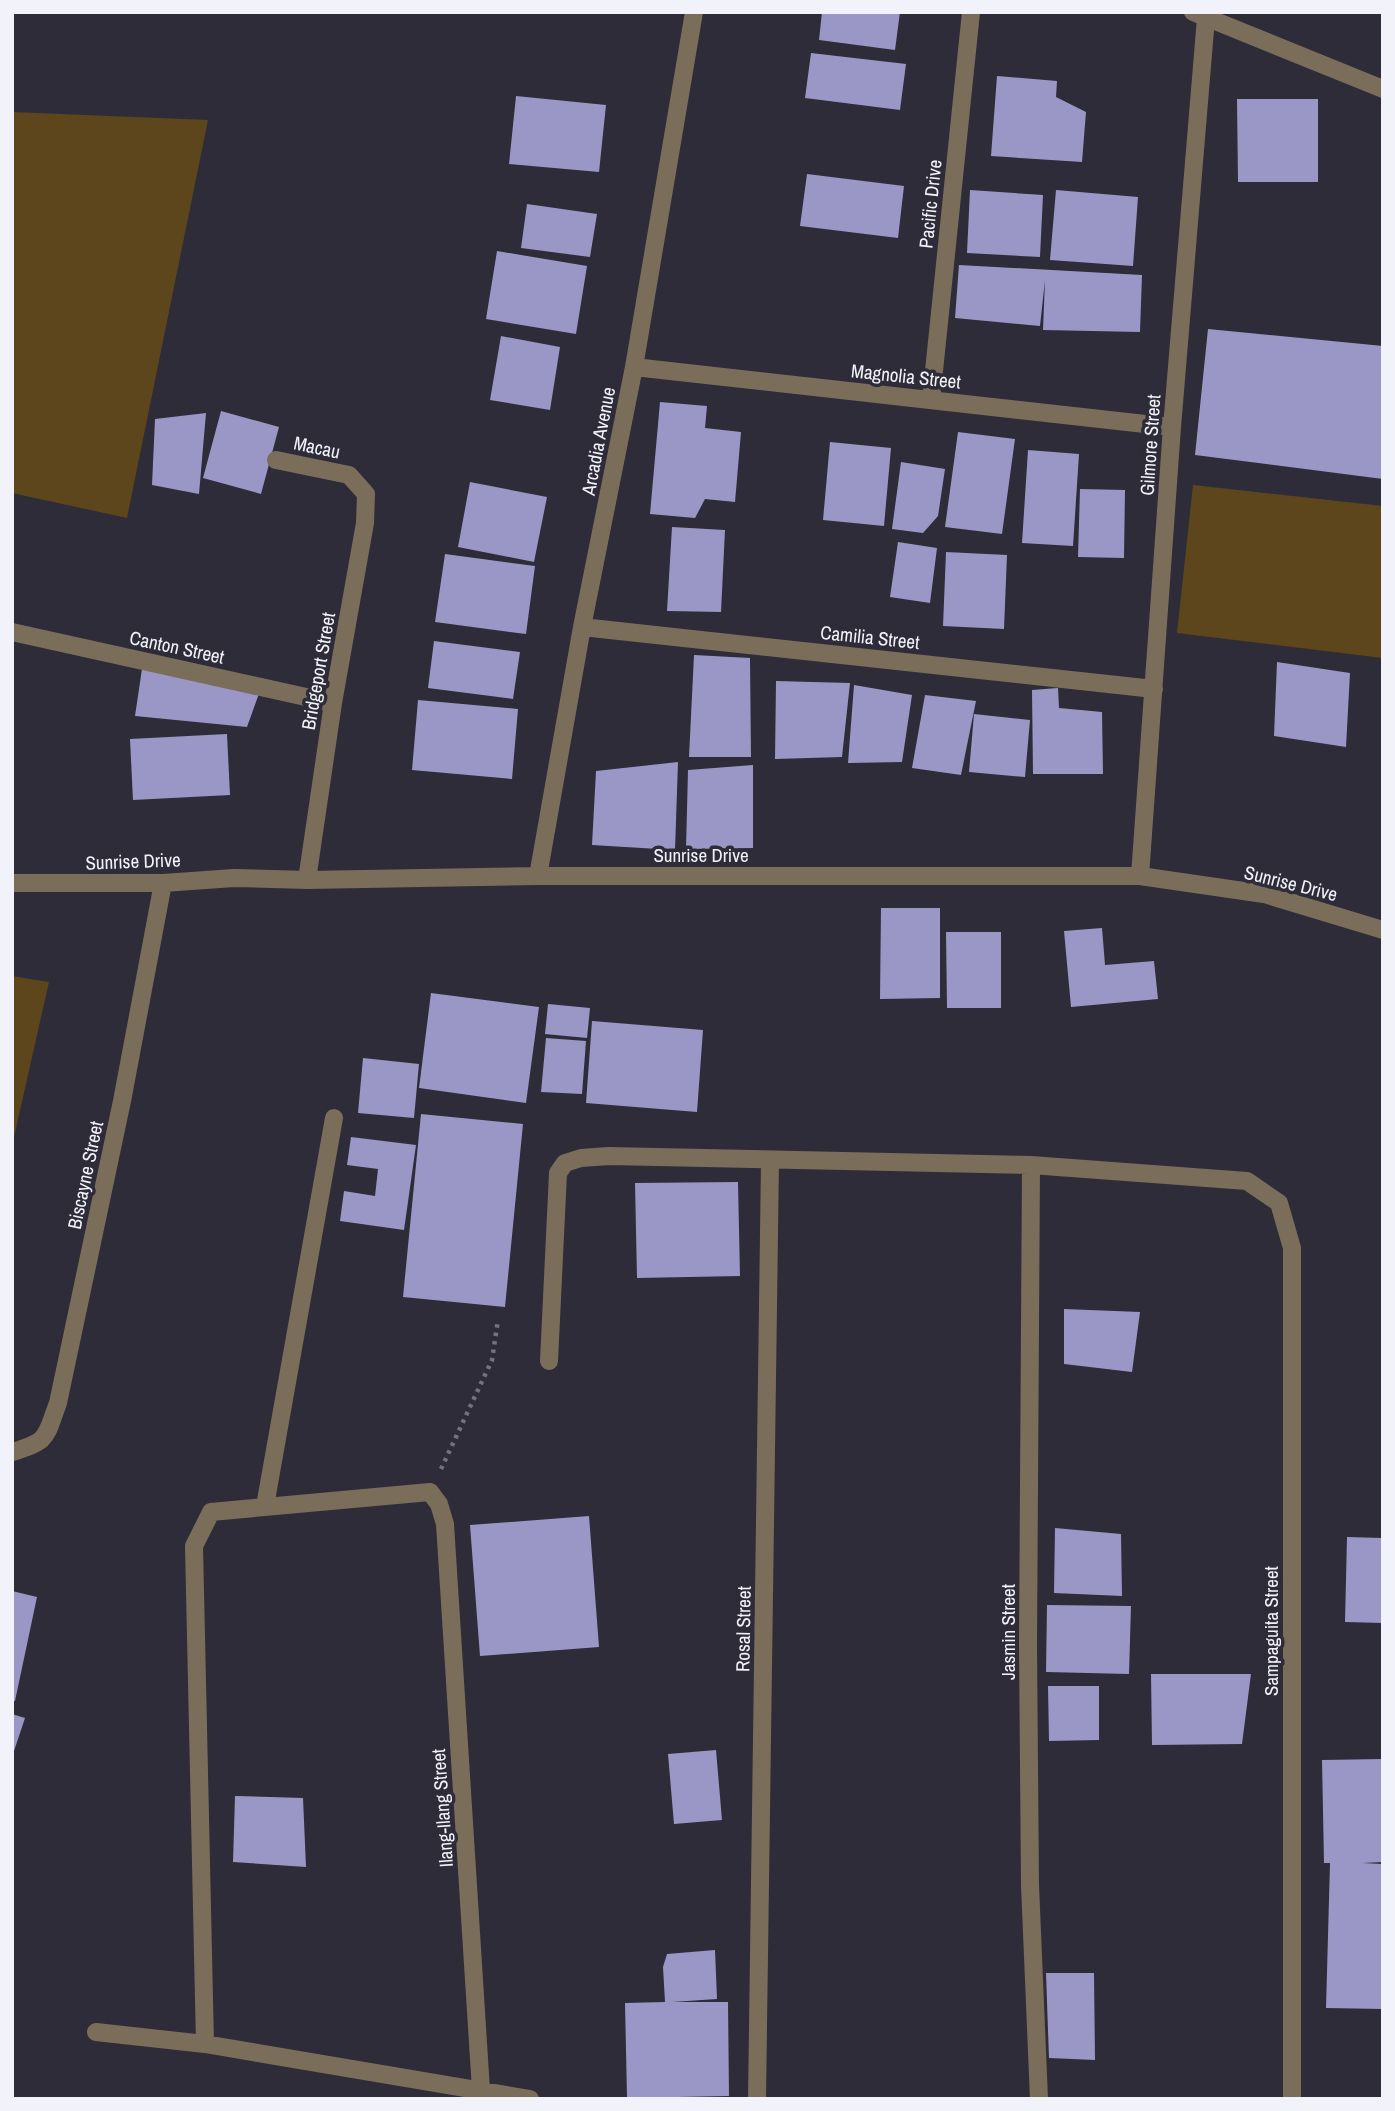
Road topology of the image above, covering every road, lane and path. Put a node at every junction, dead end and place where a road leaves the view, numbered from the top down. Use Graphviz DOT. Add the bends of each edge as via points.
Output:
graph roads {
  1 [pos="695,12"];
  2 [pos="971,12"];
  3 [pos="1199,15"];
  4 [pos="1383,89"];
  5 [pos="634,367"];
  6 [pos="931,400"];
  7 [pos="1172,427"];
  8 [pos="276,460"];
  9 [pos="349,475"];
  10 [pos="582,627"];
  11 [pos="12,632"];
  12 [pos="1154,690"];
  13 [pos="333,703"];
  14 [pos="538,876"];
  15 [pos="1140,876"];
  16 [pos="307,880"];
  17 [pos="12,883"];
  18 [pos="163,883"];
  19 [pos="1383,930"];
  20 [pos="334,1118"];
  21 [pos="770,1161"];
  22 [pos="1031,1165"];
  23 [pos="498,1320"];
  24 [pos="549,1361"];
  25 [pos="12,1452"];
  26 [pos="430,1492"];
  27 [pos="265,1506"];
  28 [pos="96,2032"];
  29 [pos="205,2044"];
  30 [pos="481,2090"];
  31 [pos="530,2099"];
  32 [pos="757,2099"];
  33 [pos="1039,2099"];
  34 [pos="1292,2099"];
  1 -- 5 [label="street, Arcadia Avenue"];
  2 -- 6 [label="street, Pacific Drive"];
  3 -- 4 [label="street"];
  3 -- 7 [label="street, Gilmore Street"];
  5 -- 6 [label="street, Magnolia Street"];
  5 -- 10 [label="street, Arcadia Avenue"];
  6 -- 7 [label="street, Magnolia Street"];
  7 -- 12 [label="street, Gilmore Street"];
  8 -- 9 [label="street, Macau"];
  9 -- 13 [label="street, Bridgeport Street" via="366,494 365,523"];
  10 -- 12 [label="street, Camilia Street"];
  10 -- 14 [label="street, Arcadia Avenue"];
  11 -- 13 [label="street, Canton Street"];
  12 -- 15 [label="street, Gilmore Street"];
  13 -- 16 [label="street, Bridgeport Street"];
  14 -- 15 [label="street, Sunrise Drive"];
  14 -- 16 [label="street, Sunrise Drive"];
  15 -- 19 [label="street, Sunrise Drive" via="1264,894"];
  16 -- 18 [label="street, Sunrise Drive" via="233,878"];
  17 -- 18 [label="street, Sunrise Drive"];
  18 -- 25 [label="street, Biscayne Street" via="58,1403 45,1438"];
  20 -- 27 [label="street"];
  21 -- 22 [label="street"];
  21 -- 24 [label="street" via="646,1156 581,1158 565,1163 558,1173"];
  21 -- 32 [label="street, Rosal Street"];
  22 -- 33 [label="street, Jasmin Street" via="1030,1885"];
  22 -- 34 [label="street, Sampaguita Street" via="1247,1181 1279,1203 1292,1248"];
  23 -- 26 [label="path" via="492,1360"];
  26 -- 27 [label="street"];
  26 -- 30 [label="street, Ilang-Ilang Street" via="445,1524"];
  27 -- 29 [label="street" via="211,1512 194,1546"];
  28 -- 29 [label="street"];
  29 -- 30 [label="street"];
  30 -- 31 [label="street"];
}
